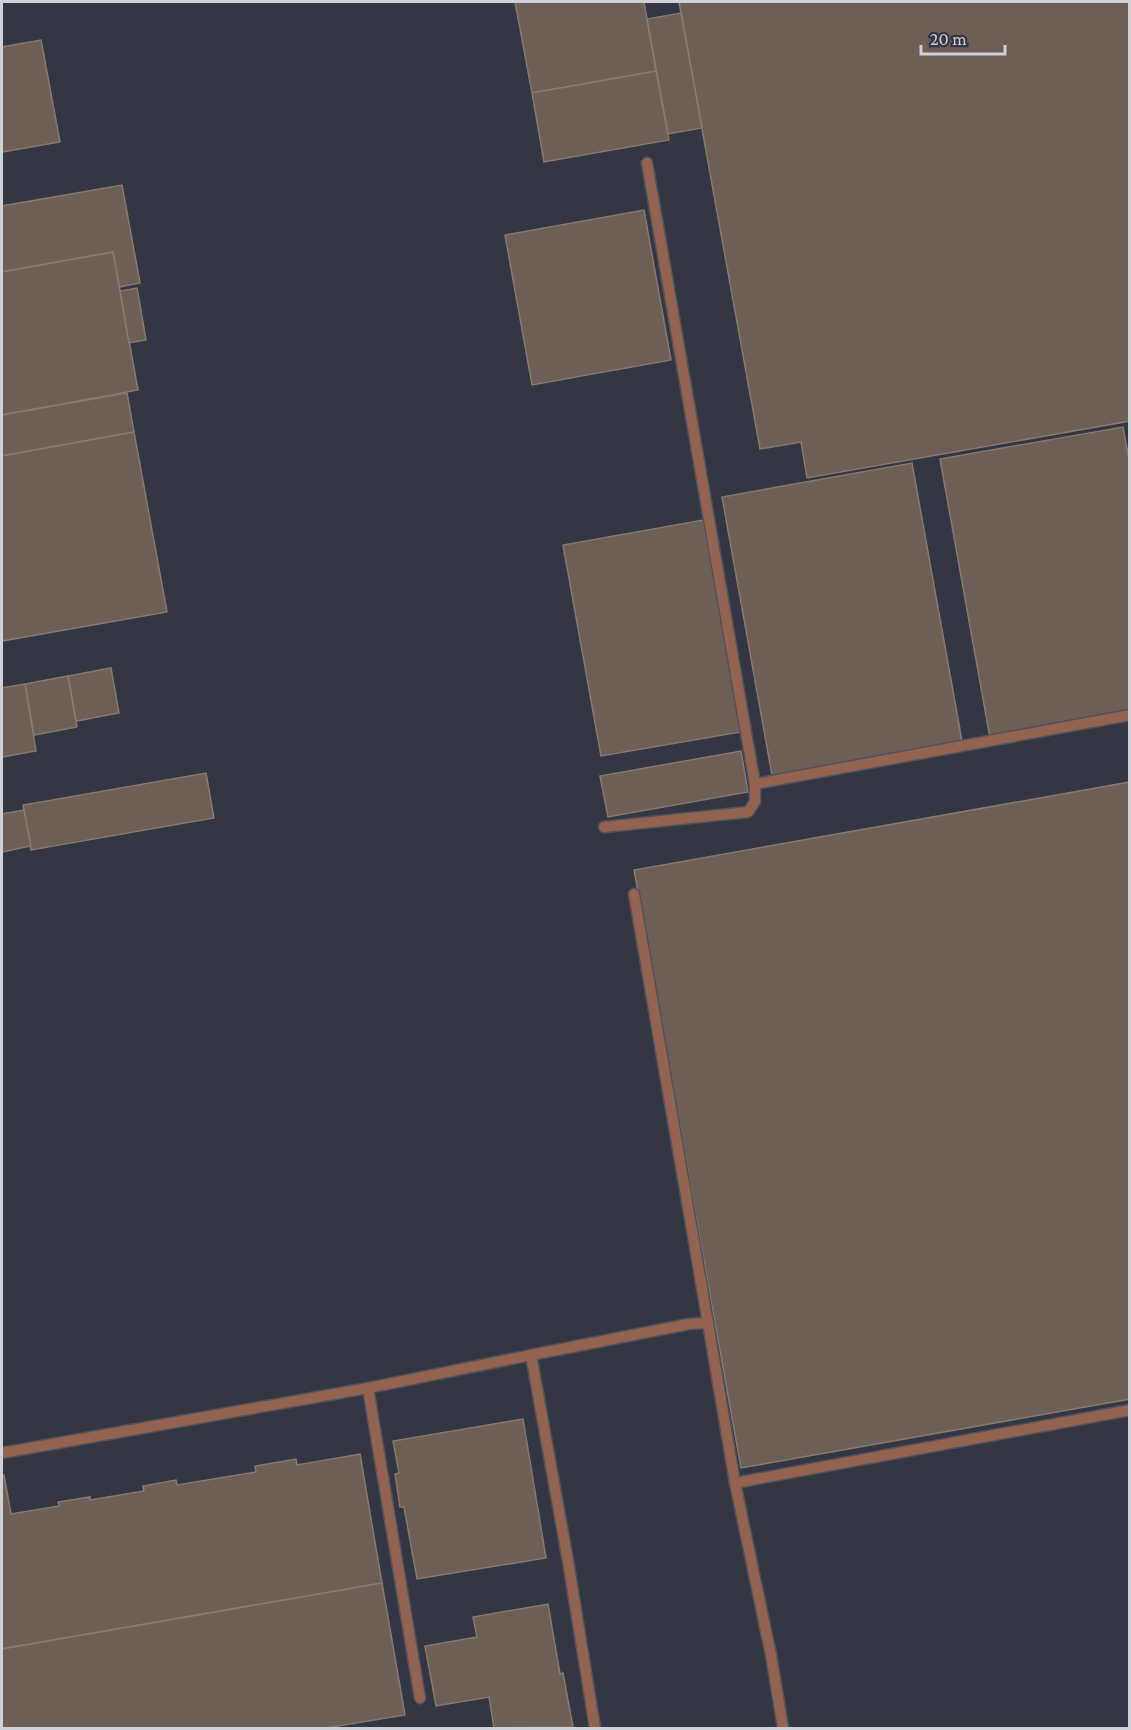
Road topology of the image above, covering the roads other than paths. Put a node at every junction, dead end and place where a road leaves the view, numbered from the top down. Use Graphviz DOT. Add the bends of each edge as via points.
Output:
graph roads {
  1 [pos="647,164"];
  2 [pos="1130,715"];
  3 [pos="755,784"];
  4 [pos="603,827"];
  5 [pos="634,894"];
  6 [pos="708,1323"];
  7 [pos="531,1355"];
  8 [pos="368,1388"];
  9 [pos="1130,1410"];
  10 [pos="2,1453"];
  11 [pos="735,1483"];
  12 [pos="420,1698"];
  13 [pos="596,1728"];
  14 [pos="783,1728"];
  1 -- 3 [label="lane"];
  2 -- 3 [label="lane"];
  3 -- 4 [label="lane" via="755,802 748,812"];
  5 -- 6 [label="lane"];
  6 -- 7 [label="lane"];
  6 -- 11 [label="lane"];
  7 -- 8 [label="lane"];
  7 -- 13 [label="lane"];
  8 -- 10 [label="lane"];
  8 -- 12 [label="lane"];
  9 -- 11 [label="lane"];
  11 -- 14 [label="lane"];
}
